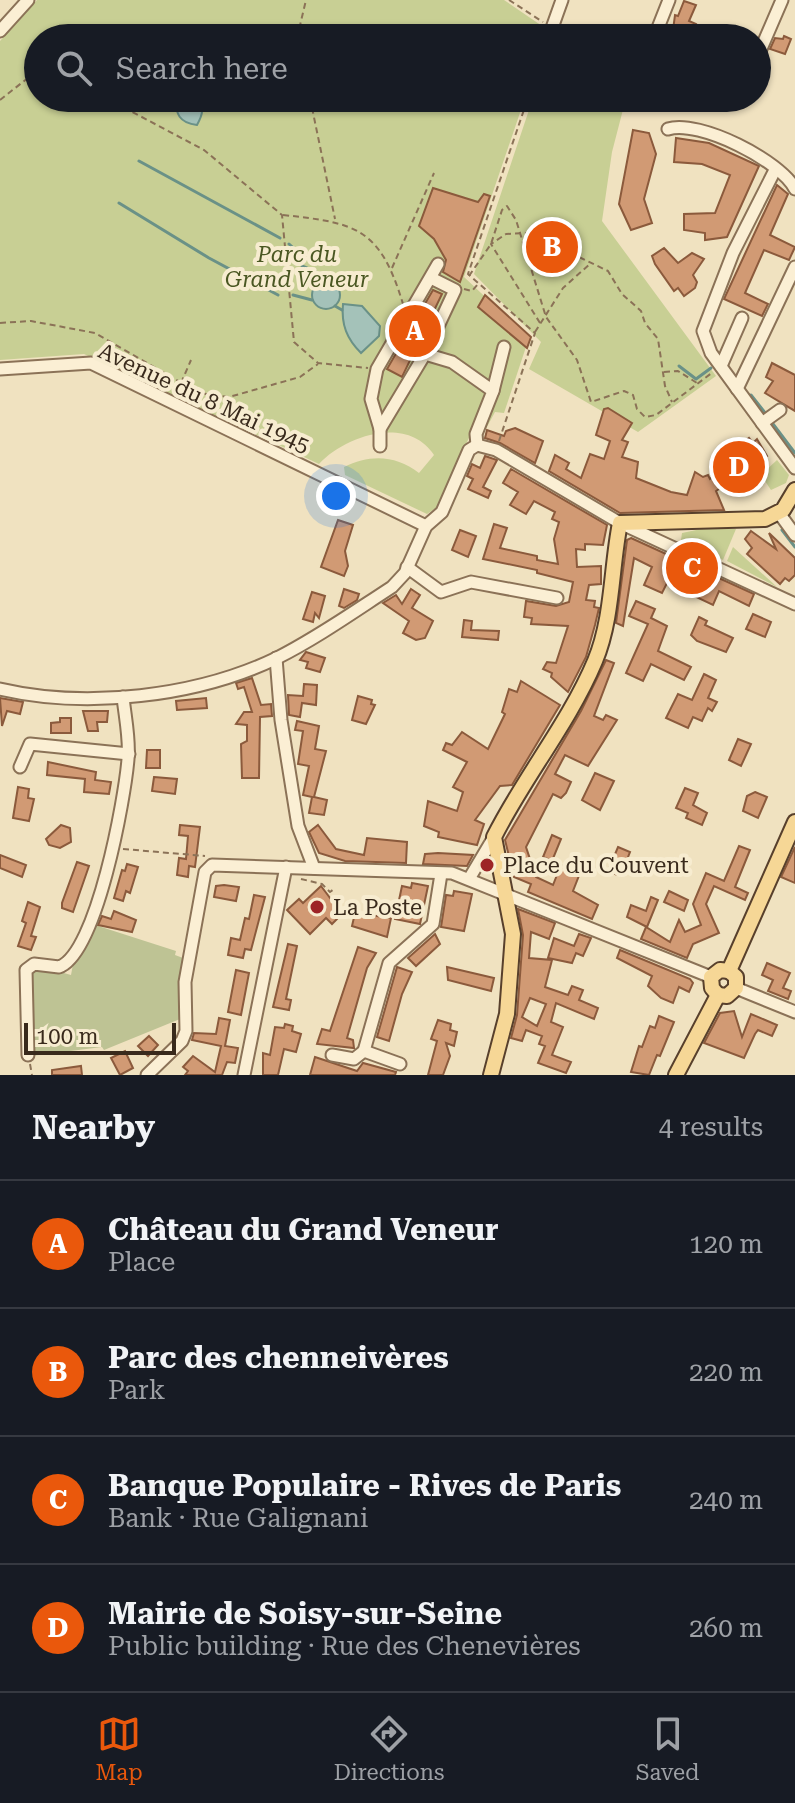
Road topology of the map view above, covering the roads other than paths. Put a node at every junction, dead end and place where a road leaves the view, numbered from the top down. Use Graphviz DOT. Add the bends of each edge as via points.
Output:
graph roads {
  1 [pos="28,0"];
  2 [pos="562,0"];
  3 [pos="669,0"];
  4 [pos="782,0"];
  5 [pos="553,24"];
  6 [pos="662,24"];
  7 [pos="771,26"];
  8 [pos="0,31"];
  9 [pos="668,129"];
  10 [pos="775,170"];
  11 [pos="795,189"];
  12 [pos="438,264"];
  13 [pos="795,267"];
  14 [pos="431,278"];
  15 [pos="742,318"];
  16 [pos="504,347"];
  17 [pos="425,354"];
  18 [pos="721,366"];
  19 [pos="0,369"];
  20 [pos="737,389"];
  21 [pos="493,391"];
  22 [pos="780,410"];
  23 [pos="762,423"];
  24 [pos="380,429"];
  25 [pos="477,445"];
  26 [pos="380,446"];
  27 [pos="794,463"];
  28 [pos="795,490"];
  29 [pos="779,513"];
  30 [pos="673,521"];
  31 [pos="620,523"];
  32 [pos="426,526"];
  33 [pos="795,535"];
  34 [pos="670,543"];
  35 [pos="407,567"];
  36 [pos="557,598"];
  37 [pos="795,604"];
  38 [pos="276,658"];
  39 [pos="0,689"];
  40 [pos="123,697"];
  41 [pos="129,754"];
  42 [pos="20,767"];
  43 [pos="795,822"];
  44 [pos="494,837"];
  45 [pos="314,868"];
  46 [pos="286,871"];
  47 [pos="441,874"];
  48 [pos="469,879"];
  49 [pos="507,894"];
  50 [pos="729,971"];
  51 [pos="711,977"];
  52 [pos="736,988"];
  53 [pos="718,995"];
  54 [pos="795,1012"];
  55 [pos="364,1051"];
  56 [pos="28,1055"];
  57 [pos="332,1055"];
  58 [pos="400,1064"];
  59 [pos="147,1075"];
  60 [pos="244,1075"];
  61 [pos="491,1075"];
  62 [pos="676,1075"];
  1 -- 8 [label="street"];
  2 -- 5 [label="street"];
  3 -- 6 [label="street"];
  4 -- 7 [label="street"];
  9 -- 10 [label="street" via="699,131 743,147 767,159"];
  10 -- 11 [label="street"];
  10 -- 18 [label="street" via="733,253 703,331"];
  12 -- 14 [label="street"];
  13 -- 20 [label="street"];
  14 -- 17 [label="street" via="455,290"];
  14 -- 24 [label="street" via="377,369 371,399"];
  15 -- 18 [label="street"];
  16 -- 21 [label="street"];
  17 -- 21 [label="street" via="452,362"];
  17 -- 24 [label="street"];
  18 -- 20 [label="street"];
  19 -- 32 [label="street, Avenue du 8 Mai 1945" via="91,363"];
  20 -- 23 [label="street"];
  21 -- 25 [label="street" via="476,434"];
  22 -- 23 [label="street"];
  23 -- 27 [label="street"];
  24 -- 26 [label="street"];
  25 -- 31 [label="street" via="496,450"];
  25 -- 32 [label="street" via="469,450 442,512"];
  28 -- 29 [label="main road"];
  29 -- 30 [label="main road" via="765,519"];
  29 -- 33 [label="street"];
  30 -- 31 [label="main road"];
  30 -- 34 [label="street" via="665,535"];
  31 -- 34 [label="street"];
  31 -- 44 [label="main road" via="609,582 609,617 595,661"];
  32 -- 35 [label="street"];
  34 -- 37 [label="street"];
  35 -- 36 [label="street" via="441,592 471,582"];
  35 -- 38 [label="street" via="392,587"];
  38 -- 40 [label="street" via="205,681"];
  38 -- 45 [label="street" via="298,826"];
  39 -- 40 [label="street" via="46,699"];
  40 -- 41 [label="street"];
  41 -- 42 [label="street" via="30,744"];
  41 -- 56 [label="street" via="107,876 92,917 70,960 59,967 34,964 26,970"];
  43 -- 50 [label="main road"];
  44 -- 48 [label="street"];
  44 -- 49 [label="main road"];
  45 -- 46 [label="street"];
  45 -- 47 [label="street"];
  46 -- 59 [label="street" via="212,865 205,872 185,982 186,1031"];
  46 -- 60 [label="street"];
  47 -- 48 [label="street"];
  47 -- 55 [label="street" via="433,924 389,963"];
  48 -- 49 [label="street"];
  49 -- 51 [label="street"];
  49 -- 61 [label="main road" via="513,923 512,968"];
  50 -- 51 [label="main road"];
  50 -- 52 [label="main road" via="736,977"];
  51 -- 53 [label="main road"];
  52 -- 53 [label="main road" via="727,996"];
  52 -- 54 [label="street"];
  53 -- 62 [label="main road"];
  55 -- 57 [label="street" via="354,1059"];
  55 -- 58 [label="street"];
}
